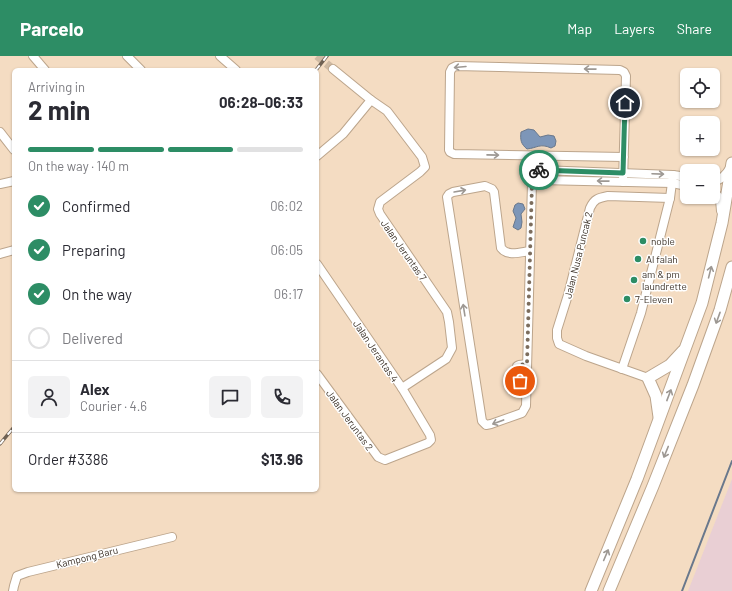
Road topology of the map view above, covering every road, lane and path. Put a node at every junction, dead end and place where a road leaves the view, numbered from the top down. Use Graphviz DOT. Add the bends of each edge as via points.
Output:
graph roads {
  1 [pos="32,56"];
  2 [pos="127,56"];
  3 [pos="220,56"];
  4 [pos="43,68"];
  5 [pos="139,68"];
  6 [pos="234,68"];
  7 [pos="333,69"];
  8 [pos="371,100"];
  9 [pos="0,132"];
  10 [pos="12,147"];
  11 [pos="319,152"];
  12 [pos="624,157"];
  13 [pos="732,164"];
  14 [pos="540,170"];
  15 [pos="623,177"];
  16 [pos="680,178"];
  17 [pos="672,179"];
  18 [pos="720,179"];
  19 [pos="12,181"];
  20 [pos="536,181"];
  21 [pos="680,183"];
  22 [pos="0,184"];
  23 [pos="670,198"];
  24 [pos="720,198"];
  25 [pos="722,223"];
  26 [pos="12,251"];
  27 [pos="530,251"];
  28 [pos="0,254"];
  29 [pos="319,267"];
  30 [pos="732,267"];
  31 [pos="686,348"];
  32 [pos="622,369"];
  33 [pos="319,377"];
  34 [pos="648,378"];
  35 [pos="402,388"];
  36 [pos="659,421"];
  37 [pos="431,440"];
  38 [pos="172,536"];
  39 [pos="14,591"];
  40 [pos="591,591"];
  41 [pos="609,591"];
  1 -- 4 [label="street"];
  2 -- 5 [label="street"];
  3 -- 6 [label="street"];
  7 -- 8 [label="street, Jalan Jeruntas 7"];
  8 -- 11 [label="street" via="343,134"];
  8 -- 35 [label="street, Jalan Jeruntas 7" via="387,112 422,157 424,167 420,172 380,202 378,209 447,312 452,348 446,359"];
  9 -- 10 [label="street"];
  12 -- 12 [label="street, one-way" via="624,72 456,66 452,68 450,152"];
  12 -- 15 [label="street"];
  13 -- 18 [label="street" via="726,175"];
  13 -- 25 [label="main road"];
  14 -- 15 [label="street"];
  14 -- 20 [label="street" via="541,174"];
  14 -- 20 [label="street" via="530,168 526,173 526,178 530,182"];
  15 -- 17 [label="street"];
  15 -- 20 [label="street, one-way"];
  16 -- 17 [label="street"];
  17 -- 21 [label="street"];
  17 -- 23 [label="street"];
  19 -- 22 [label="street"];
  20 -- 27 [label="street"];
  23 -- 32 [label="street" via="641,313"];
  23 -- 32 [label="street, Jalan Nusa Puncak 2" via="608,196 599,198 590,208 557,338 559,344"];
  24 -- 25 [label="street"];
  31 -- 25 [label="main road, one-way" via="702,303"];
  26 -- 28 [label="street"];
  27 -- 27 [label="street, one-way" via="527,364 517,366 518,379 526,384 526,406 522,413 486,425 482,422 447,197 449,194 485,186 492,189 501,248 508,254"];
  29 -- 35 [label="street, Jalan Jerantas 4"];
  30 -- 41 [label="main road, one-way" via="720,310 693,385"];
  31 -- 34 [label="main road" via="670,365"];
  36 -- 31 [label="main road, one-way"];
  32 -- 34 [label="street"];
  33 -- 37 [label="street, Jalan Jeruntas 2" via="378,457 385,460"];
  34 -- 36 [label="main road" via="656,396"];
  35 -- 37 [label="street, Jalan Jerantas 4"];
  40 -- 36 [label="main road, one-way"];
  38 -- 39 [label="street, Kampong Baru" via="28,572 18,576"];
}
